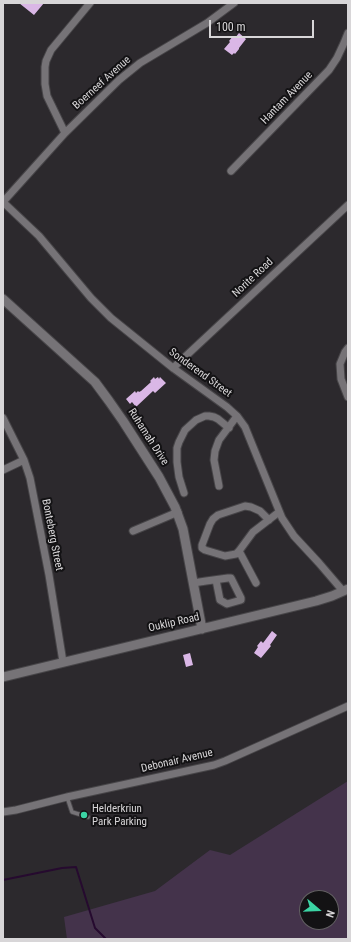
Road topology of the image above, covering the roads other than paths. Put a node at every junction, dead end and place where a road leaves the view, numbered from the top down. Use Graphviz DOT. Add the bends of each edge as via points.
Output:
graph roads {
  1 [pos="90,3"];
  2 [pos="234,3"];
  3 [pos="348,33"];
  4 [pos="65,133"];
  5 [pos="231,171"];
  6 [pos="3,202"];
  7 [pos="348,205"];
  8 [pos="5,303"];
  9 [pos="348,348"];
  10 [pos="173,368"];
  11 [pos="348,397"];
  12 [pos="237,416"];
  13 [pos="3,418"];
  14 [pos="229,428"];
  15 [pos="24,460"];
  16 [pos="3,470"];
  17 [pos="219,486"];
  18 [pos="184,493"];
  19 [pos="178,512"];
  20 [pos="279,512"];
  21 [pos="268,520"];
  22 [pos="133,531"];
  23 [pos="239,551"];
  24 [pos="216,580"];
  25 [pos="193,583"];
  26 [pos="256,583"];
  27 [pos="346,590"];
  28 [pos="202,629"];
  29 [pos="63,662"];
  30 [pos="3,677"];
  31 [pos="348,706"];
  32 [pos="67,797"];
  33 [pos="3,812"];
  34 [pos="88,817"];
  1 -- 4 [label="street" via="51,50 46,61 44,73 47,96"];
  2 -- 4 [label="street, Boerneef Avenue" via="207,23 140,63"];
  3 -- 5 [label="street, Hantam Avenue" via="329,70"];
  4 -- 6 [label="street, Boerneef Avenue"];
  6 -- 10 [label="street, Sonderend Street" via="39,236 111,318"];
  7 -- 10 [label="street, Norite Road"];
  8 -- 19 [label="street, Ruhamah Drive" via="95,382 159,477"];
  9 -- 11 [label="street" via="340,364"];
  10 -- 12 [label="street, Sonderend Street"];
  12 -- 14 [label="street"];
  12 -- 20 [label="street, Sonderend Street" via="245,427"];
  13 -- 15 [label="street, Bonteberg Street"];
  14 -- 17 [label="street" via="219,440 214,456"];
  14 -- 18 [label="street" via="214,417 205,416 185,430 177,448 179,477"];
  15 -- 16 [label="street"];
  15 -- 29 [label="street, Bonteberg Street" via="49,574"];
  19 -- 22 [label="street"];
  19 -- 25 [label="street, Ruhamah Drive"];
  20 -- 21 [label="street"];
  20 -- 27 [label="street, Sonderend Street" via="294,536"];
  21 -- 23 [label="street" via="253,532"];
  21 -- 23 [label="street" via="260,511 245,506 213,519 202,545 203,549 224,556"];
  23 -- 26 [label="street"];
  24 -- 25 [label="street"];
  25 -- 28 [label="street, Ruhamah Drive"];
  27 -- 28 [label="street, Ouklip Road" via="325,599"];
  28 -- 29 [label="street, Ouklip Road"];
  29 -- 30 [label="street, Ouklip Road"];
  31 -- 32 [label="street, Debonair Avenue" via="214,765"];
  32 -- 33 [label="street, Debonair Avenue"];
  32 -- 34 [label="lane" via="72,812"];
}
